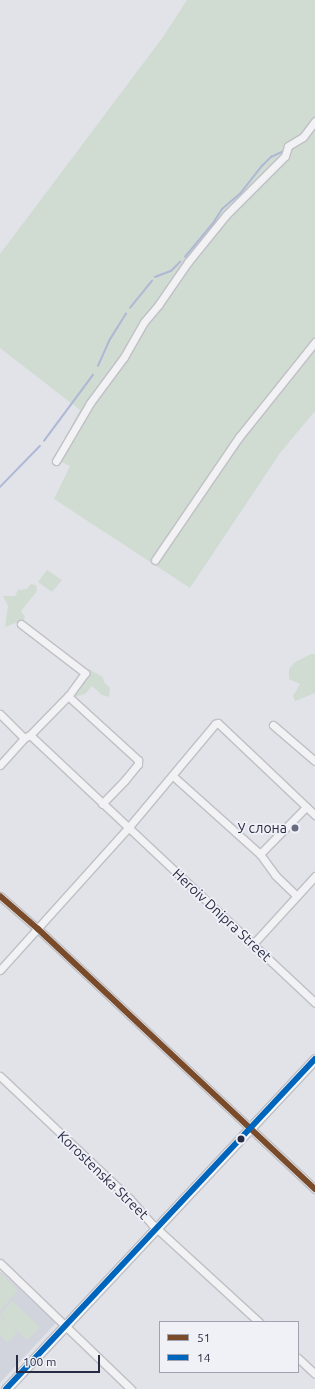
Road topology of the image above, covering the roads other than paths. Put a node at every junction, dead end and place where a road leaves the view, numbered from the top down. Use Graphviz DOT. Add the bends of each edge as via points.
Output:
graph roads {
  1 [pos="315,121"];
  2 [pos="315,342"];
  3 [pos="56,460"];
  4 [pos="155,560"];
  5 [pos="21,624"];
  6 [pos="68,696"];
  7 [pos="0,714"];
  8 [pos="273,725"];
  9 [pos="27,736"];
  10 [pos="315,762"];
  11 [pos="0,765"];
  12 [pos="174,776"];
  13 [pos="102,804"];
  14 [pos="306,807"];
  15 [pos="315,815"];
  16 [pos="128,828"];
  17 [pos="260,854"];
  18 [pos="315,876"];
  19 [pos="0,896"];
  20 [pos="297,896"];
  21 [pos="38,929"];
  22 [pos="253,944"];
  23 [pos="0,970"];
  24 [pos="315,1003"];
  25 [pos="315,1059"];
  26 [pos="0,1076"];
  27 [pos="252,1129"];
  28 [pos="315,1189"];
  29 [pos="158,1229"];
  30 [pos="0,1263"];
  31 [pos="258,1321"];
  32 [pos="65,1327"];
  33 [pos="299,1359"];
  34 [pos="315,1374"];
  35 [pos="6,1389"];
  36 [pos="131,1389"];
  1 -- 3 [label="street" via="303,137 287,150 226,215 171,284 144,322 109,380 102,385 90,403"];
  2 -- 4 [label="street" via="238,437"];
  5 -- 6 [label="street" via="85,673"];
  6 -- 9 [label="street"];
  6 -- 13 [label="street" via="138,760 138,764 125,780"];
  7 -- 9 [label="street, Heroiv Dnipra Street"];
  8 -- 10 [label="street"];
  9 -- 11 [label="street"];
  9 -- 13 [label="street, Heroiv Dnipra Street"];
  12 -- 14 [label="street" via="218,723"];
  12 -- 16 [label="street"];
  12 -- 17 [label="street"];
  13 -- 16 [label="street, Heroiv Dnipra Street"];
  14 -- 15 [label="street"];
  14 -- 17 [label="street"];
  16 -- 21 [label="street"];
  16 -- 22 [label="street, Heroiv Dnipra Street"];
  17 -- 20 [label="street" via="275,875"];
  18 -- 20 [label="street"];
  19 -- 21 [label="street"];
  20 -- 22 [label="street"];
  21 -- 23 [label="street"];
  21 -- 27 [label="street"];
  22 -- 24 [label="street, Heroiv Dnipra Street"];
  25 -- 27 [label="main road"];
  26 -- 29 [label="street, Korostenska Street"];
  27 -- 28 [label="street"];
  27 -- 29 [label="main road"];
  29 -- 31 [label="street, Korostenska Street"];
  29 -- 32 [label="main road"];
  30 -- 32 [label="street"];
  32 -- 35 [label="main road"];
  32 -- 36 [label="street"];
  33 -- 34 [label="street"];
}
